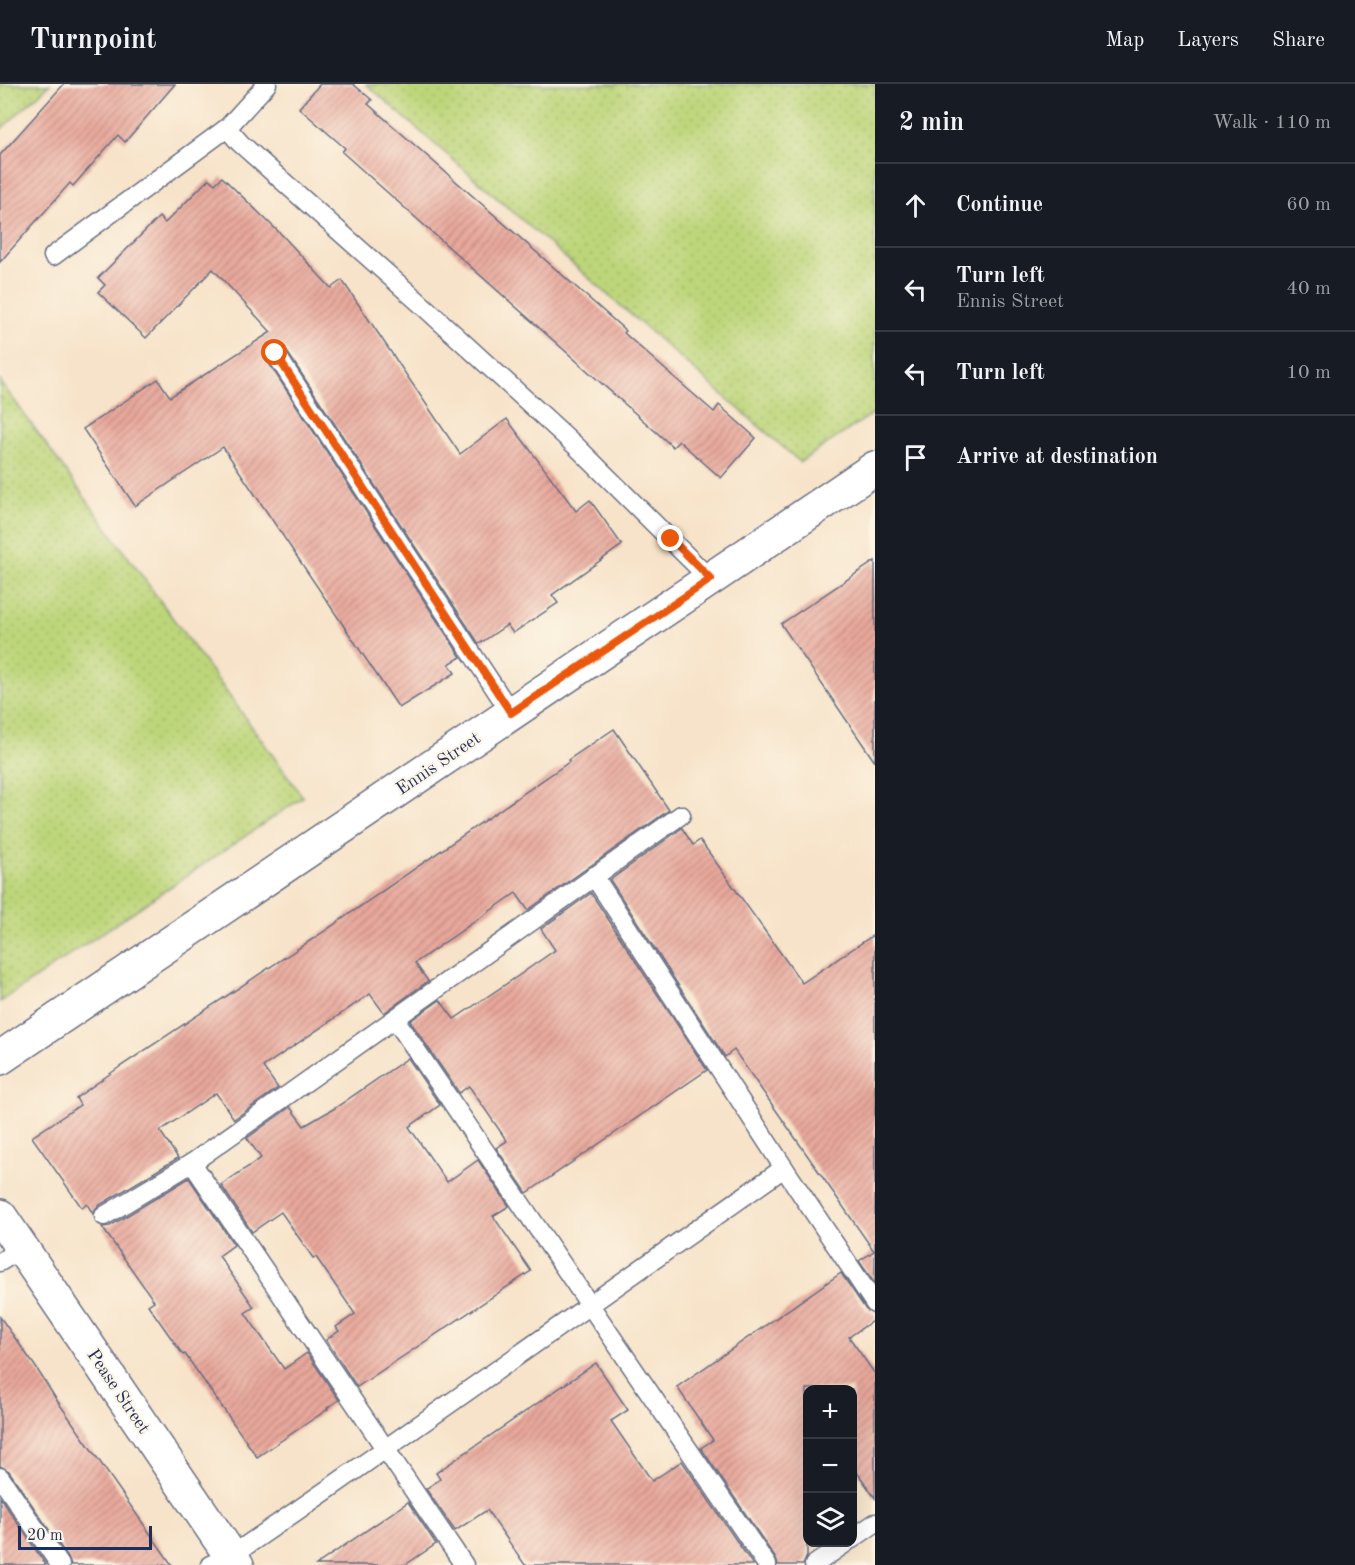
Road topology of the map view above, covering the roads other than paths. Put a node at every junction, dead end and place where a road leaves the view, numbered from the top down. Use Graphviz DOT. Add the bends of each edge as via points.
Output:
graph roads {
  1 [pos="267,84"];
  2 [pos="227,128"];
  3 [pos="53,256"];
  4 [pos="275,353"];
  5 [pos="875,468"];
  6 [pos="711,579"];
  7 [pos="511,713"];
  8 [pos="681,815"];
  9 [pos="594,876"];
  10 [pos="394,1019"];
  11 [pos="0,1058"];
  12 [pos="192,1163"];
  13 [pos="784,1168"];
  14 [pos="0,1216"];
  15 [pos="104,1216"];
  16 [pos="11,1255"];
  17 [pos="589,1304"];
  18 [pos="875,1304"];
  19 [pos="385,1448"];
  20 [pos="0,1477"];
  21 [pos="875,1523"];
  22 [pos="857,1536"];
  23 [pos="840,1547"];
  24 [pos="226,1562"];
  25 [pos="60,1565"];
  26 [pos="464,1565"];
  27 [pos="767,1565"];
  28 [pos="814,1565"];
  1 -- 2 [label="lane"];
  2 -- 3 [label="lane"];
  2 -- 6 [label="lane" via="577,447"];
  4 -- 7 [label="lane"];
  5 -- 6 [label="street, Ennis Street"];
  6 -- 7 [label="street, Ennis Street"];
  7 -- 11 [label="street, Ennis Street"];
  8 -- 9 [label="lane"];
  9 -- 10 [label="lane"];
  9 -- 13 [label="lane"];
  10 -- 12 [label="lane"];
  10 -- 17 [label="lane"];
  12 -- 15 [label="lane"];
  12 -- 19 [label="lane"];
  13 -- 17 [label="lane"];
  13 -- 18 [label="lane"];
  14 -- 16 [label="street, Pease Street"];
  16 -- 24 [label="street, Pease Street"];
  17 -- 19 [label="lane"];
  17 -- 27 [label="lane"];
  19 -- 24 [label="lane"];
  19 -- 26 [label="lane"];
  20 -- 25 [label="lane"];
  21 -- 22 [label="lane"];
  23 -- 28 [label="lane"];
}
